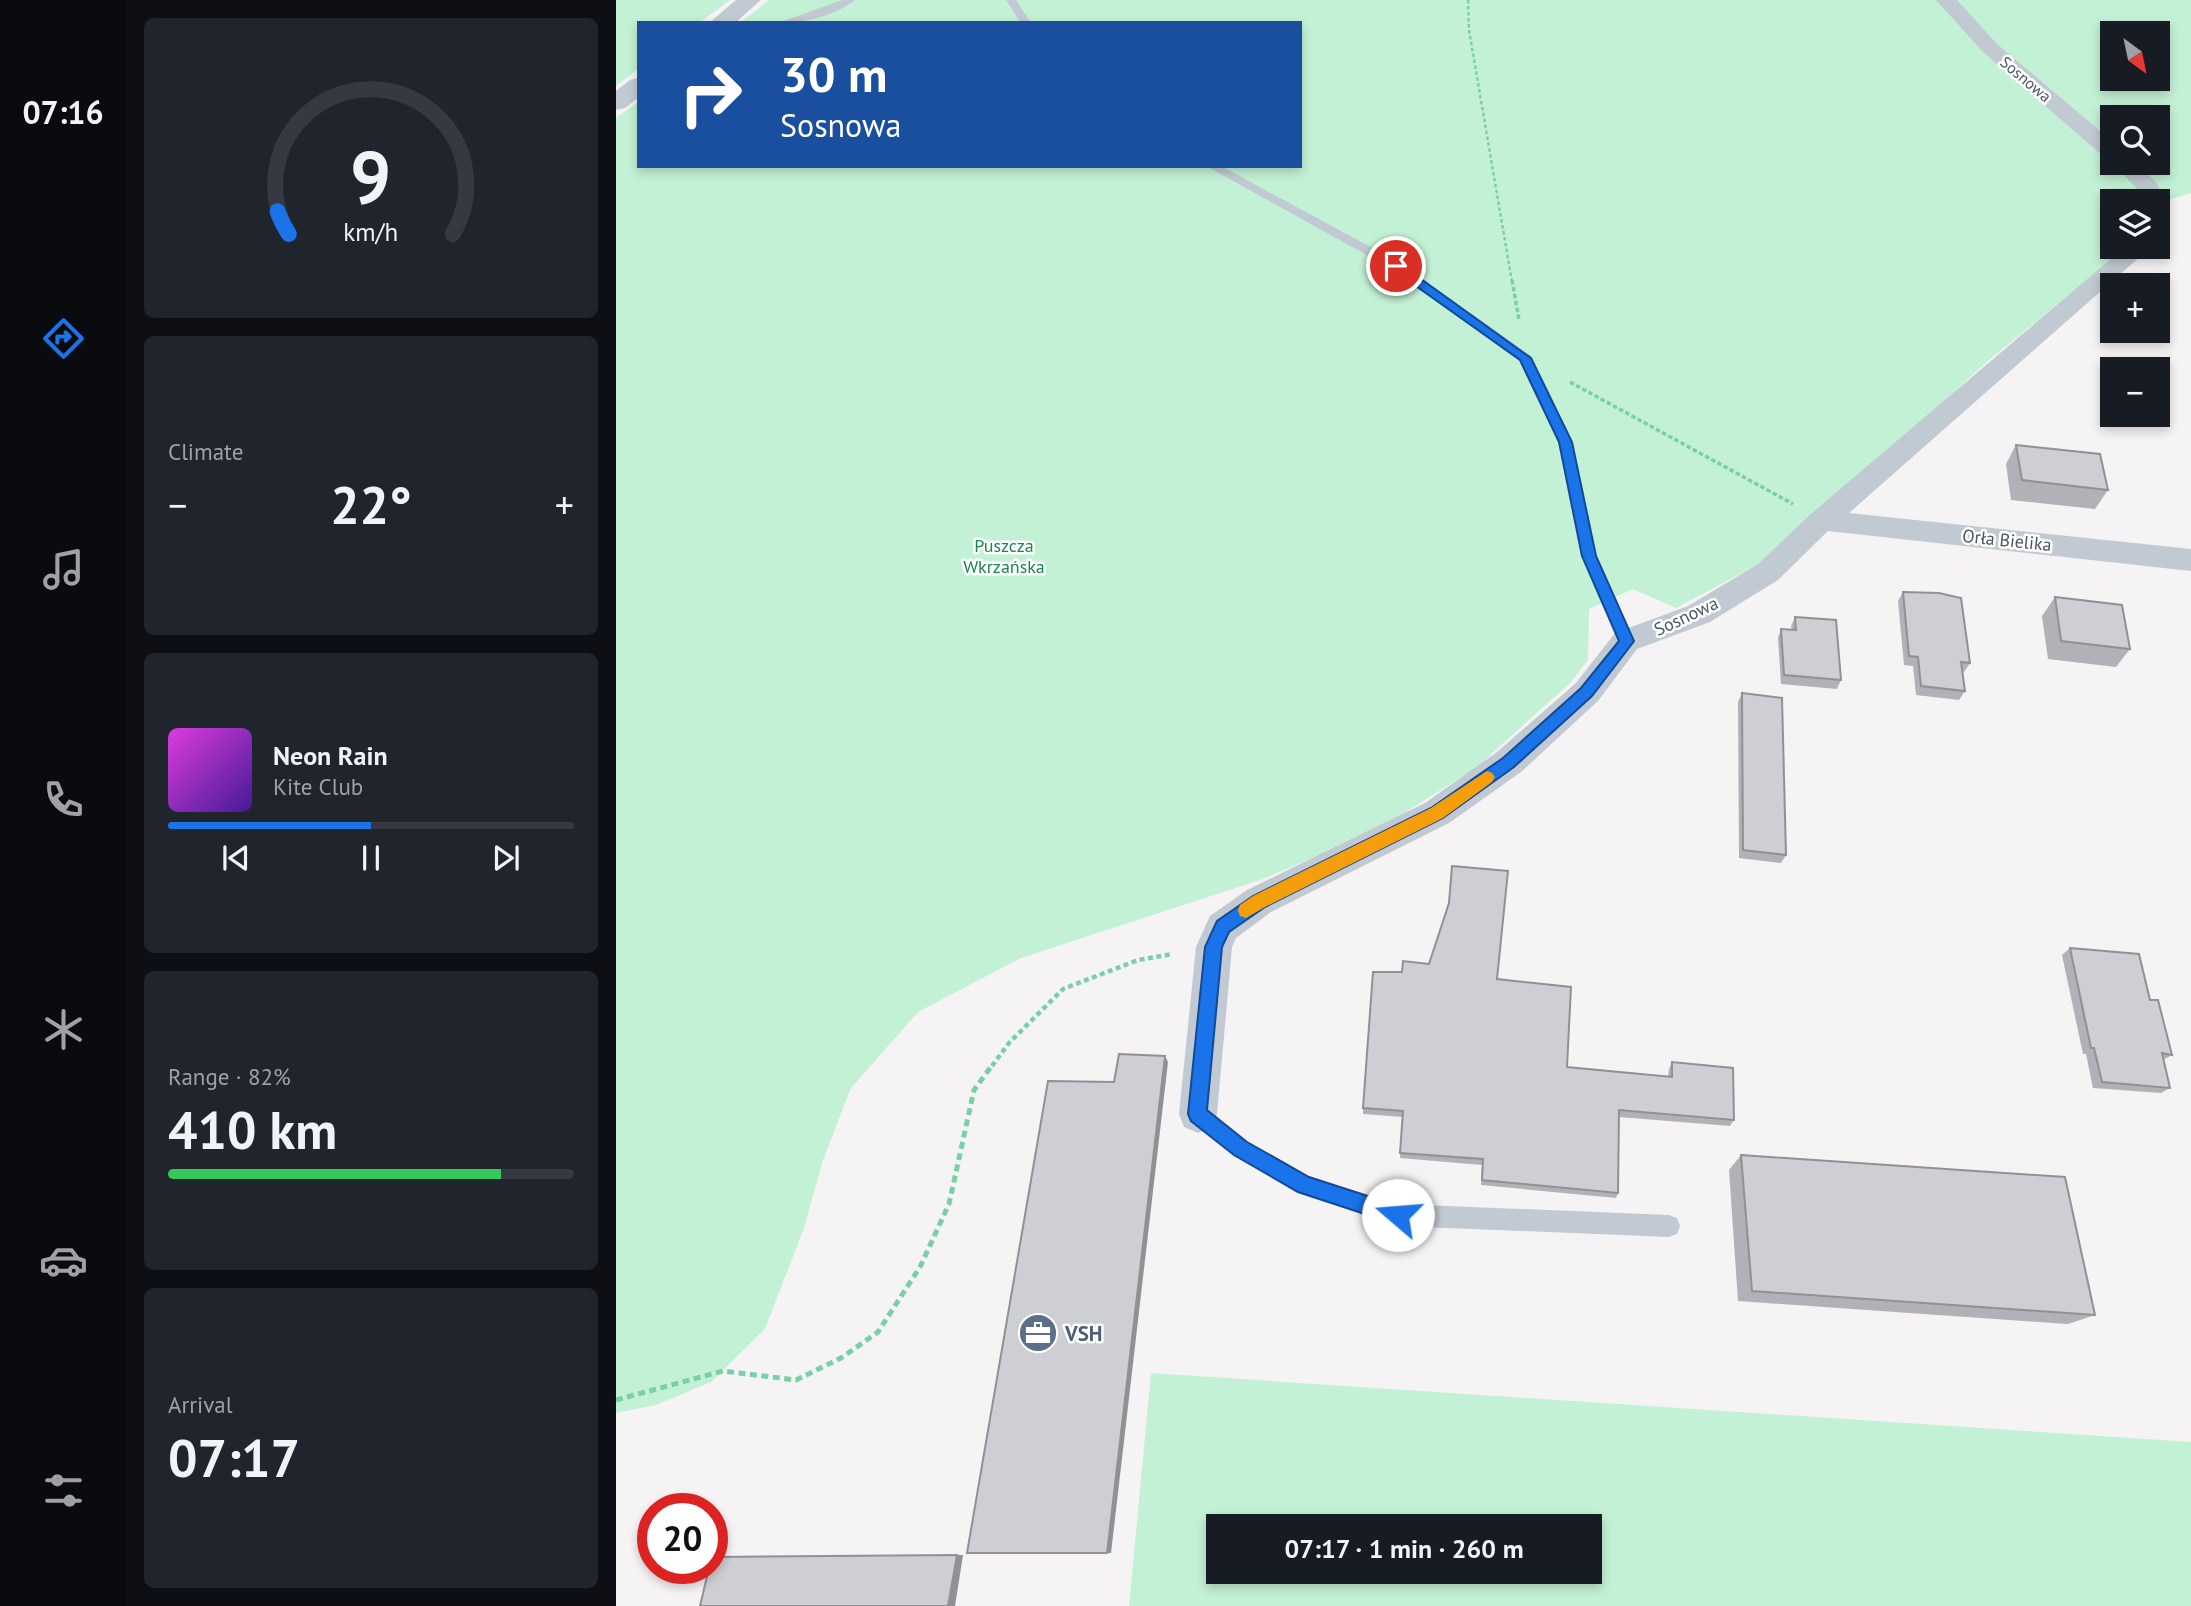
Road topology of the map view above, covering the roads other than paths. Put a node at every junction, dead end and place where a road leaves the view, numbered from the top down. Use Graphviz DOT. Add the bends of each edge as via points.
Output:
graph roads {
  1 [pos="750,0"];
  2 [pos="850,0"];
  3 [pos="1011,0"];
  4 [pos="1946,0"];
  5 [pos="723,21"];
  6 [pos="790,21"];
  7 [pos="1025,21"];
  8 [pos="637,87"];
  9 [pos="616,103"];
  10 [pos="2100,142"];
  11 [pos="1216,168"];
  12 [pos="2136,175"];
  13 [pos="2149,189"];
  14 [pos="2125,259"];
  15 [pos="1822,520"];
  16 [pos="2191,560"];
  17 [pos="1626,641"];
  18 [pos="1198,1114"];
  19 [pos="1669,1226"];
  1 -- 5 [label="street"];
  2 -- 6 [label="lane"];
  3 -- 7 [label="lane"];
  4 -- 10 [label="street, Sosnowa" via="1990,48"];
  8 -- 9 [label="street"];
  11 -- 17 [label="lane" via="1396,266 1525,358 1565,442 1589,556"];
  12 -- 13 [label="street"];
  14 -- 15 [label="street, Sosnowa"];
  15 -- 16 [label="street, Orła Bielika"];
  15 -- 17 [label="street, Sosnowa" via="1768,572 1699,614"];
  17 -- 18 [label="street" via="1587,692 1508,762 1437,813 1259,901 1223,927 1214,947"];
  18 -- 19 [label="lane" via="1241,1149 1305,1186 1398,1215"];
}
